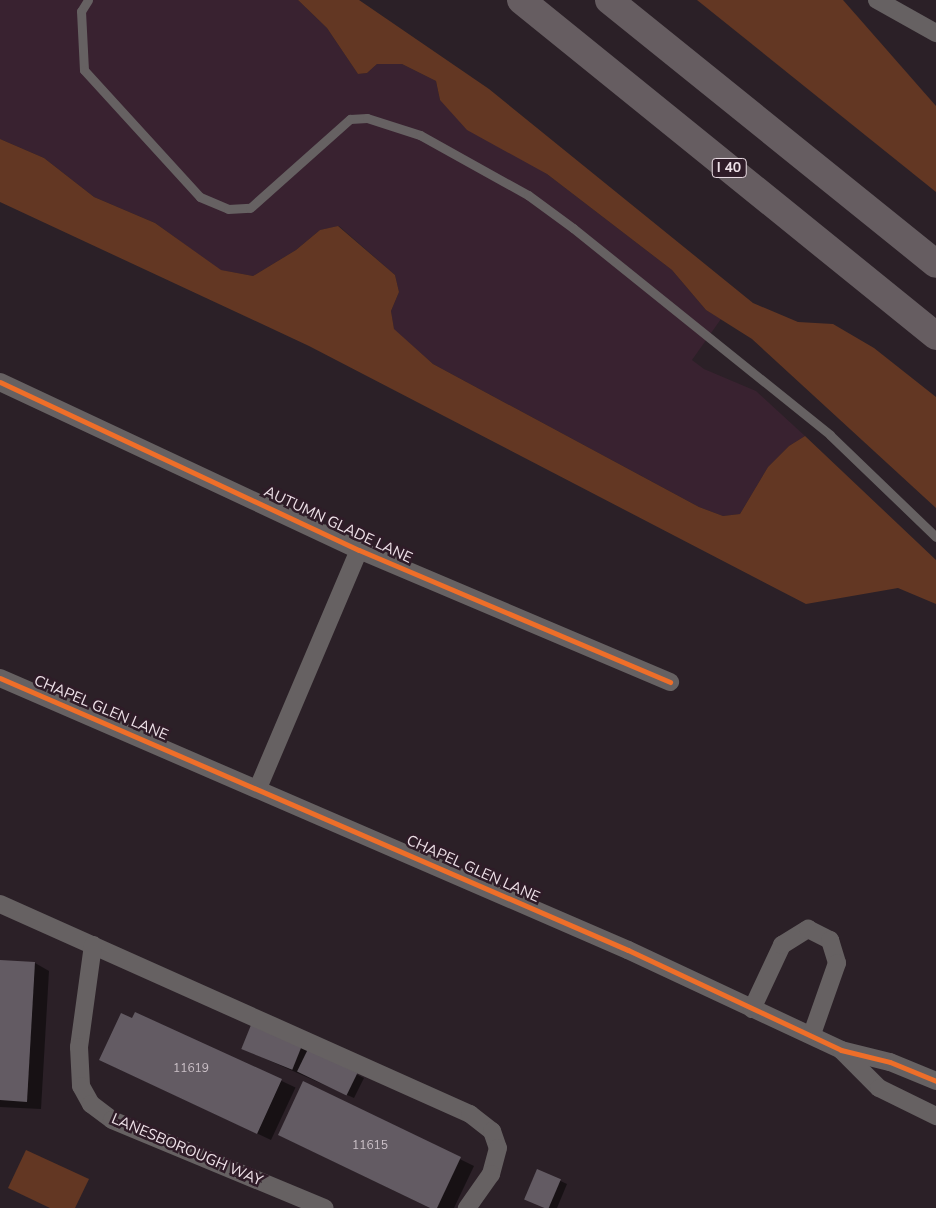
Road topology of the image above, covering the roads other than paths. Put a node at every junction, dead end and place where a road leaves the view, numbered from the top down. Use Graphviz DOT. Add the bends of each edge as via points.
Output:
graph roads {
  1 [pos="521,0"];
  2 [pos="609,0"];
  3 [pos="877,0"];
  4 [pos="88,1"];
  5 [pos="936,33"];
  6 [pos="936,264"];
  7 [pos="936,336"];
  8 [pos="0,382"];
  9 [pos="936,537"];
  10 [pos="359,550"];
  11 [pos="0,678"];
  12 [pos="670,682"];
  13 [pos="258,788"];
  14 [pos="0,904"];
  15 [pos="94,945"];
  16 [pos="752,1009"];
  17 [pos="812,1034"];
  18 [pos="841,1050"];
  19 [pos="936,1081"];
  20 [pos="936,1116"];
  21 [pos="324,1208"];
  22 [pos="467,1208"];
  1 -- 7 [label="highway, I 40"];
  2 -- 6 [label="highway"];
  3 -- 5 [label="street"];
  4 -- 9 [label="lane" via="81,11 84,70 200,197 228,209 250,208 350,119 367,118 420,135 528,195 573,228 830,435"];
  8 -- 10 [label="street, AUTUMN GLADE LANE"];
  10 -- 12 [label="street, AUTUMN GLADE LANE"];
  10 -- 13 [label="street, AUTUMN GLADE LANE"];
  11 -- 13 [label="street, CHAPEL GLEN LANE"];
  13 -- 16 [label="street, CHAPEL GLEN LANE" via="628,950"];
  14 -- 15 [label="street"];
  15 -- 21 [label="street, LANESBOROUGH WAY" via="79,1047 81,1086 91,1104 112,1120"];
  15 -- 22 [label="street" via="482,1122 492,1131 498,1148 497,1158 491,1174"];
  16 -- 17 [label="street, CHAPEL GLEN LANE"];
  16 -- 17 [label="street" via="782,945 808,929 830,940 837,963"];
  17 -- 18 [label="street, CHAPEL GLEN LANE"];
  18 -- 19 [label="street, CHAPEL GLEN LANE" via="890,1062"];
  18 -- 20 [label="street, CHAPEL GLEN LANE" via="880,1088"];
}
